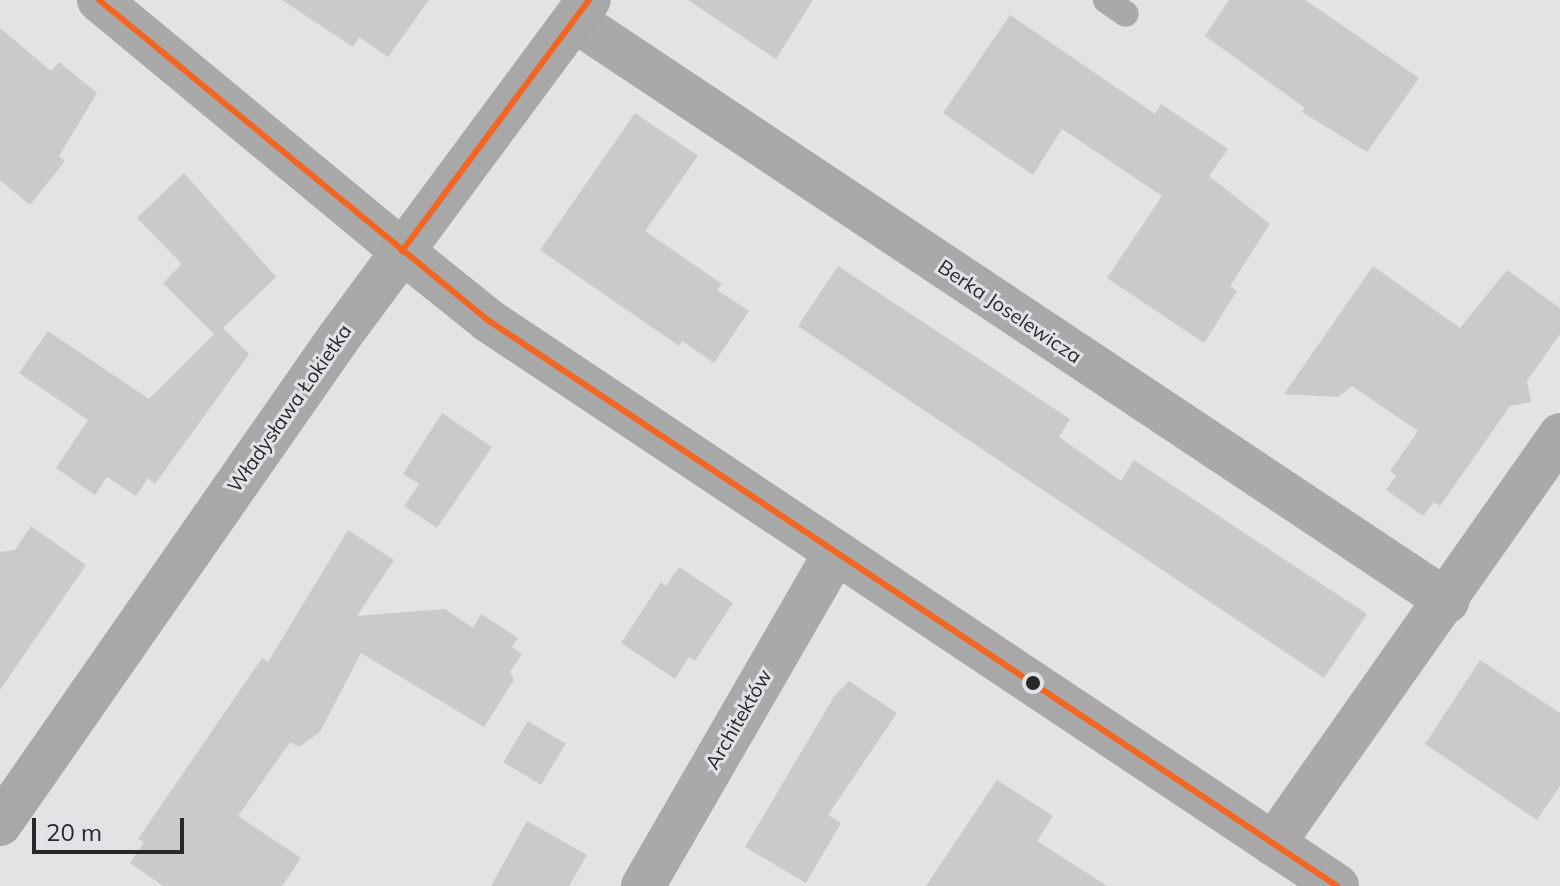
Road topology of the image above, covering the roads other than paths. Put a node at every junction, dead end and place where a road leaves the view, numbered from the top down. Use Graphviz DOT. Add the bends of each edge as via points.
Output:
graph roads {
  1 [pos="99,0"];
  2 [pos="582,10"];
  3 [pos="402,251"];
  4 [pos="1560,435"];
  5 [pos="835,553"];
  6 [pos="1447,601"];
  7 [pos="0,824"];
  8 [pos="1286,864"];
  9 [pos="643,886"];
  10 [pos="1337,886"];
  1 -- 3 [label="street"];
  2 -- 3 [label="street, Władysława Łokietka"];
  2 -- 6 [label="street, Berka Joselewicza"];
  3 -- 5 [label="street" via="489,321"];
  3 -- 7 [label="street, Władysława Łokietka"];
  4 -- 6 [label="street"];
  5 -- 8 [label="street"];
  5 -- 9 [label="street, Architektów"];
  6 -- 8 [label="street"];
  8 -- 10 [label="street"];
}
